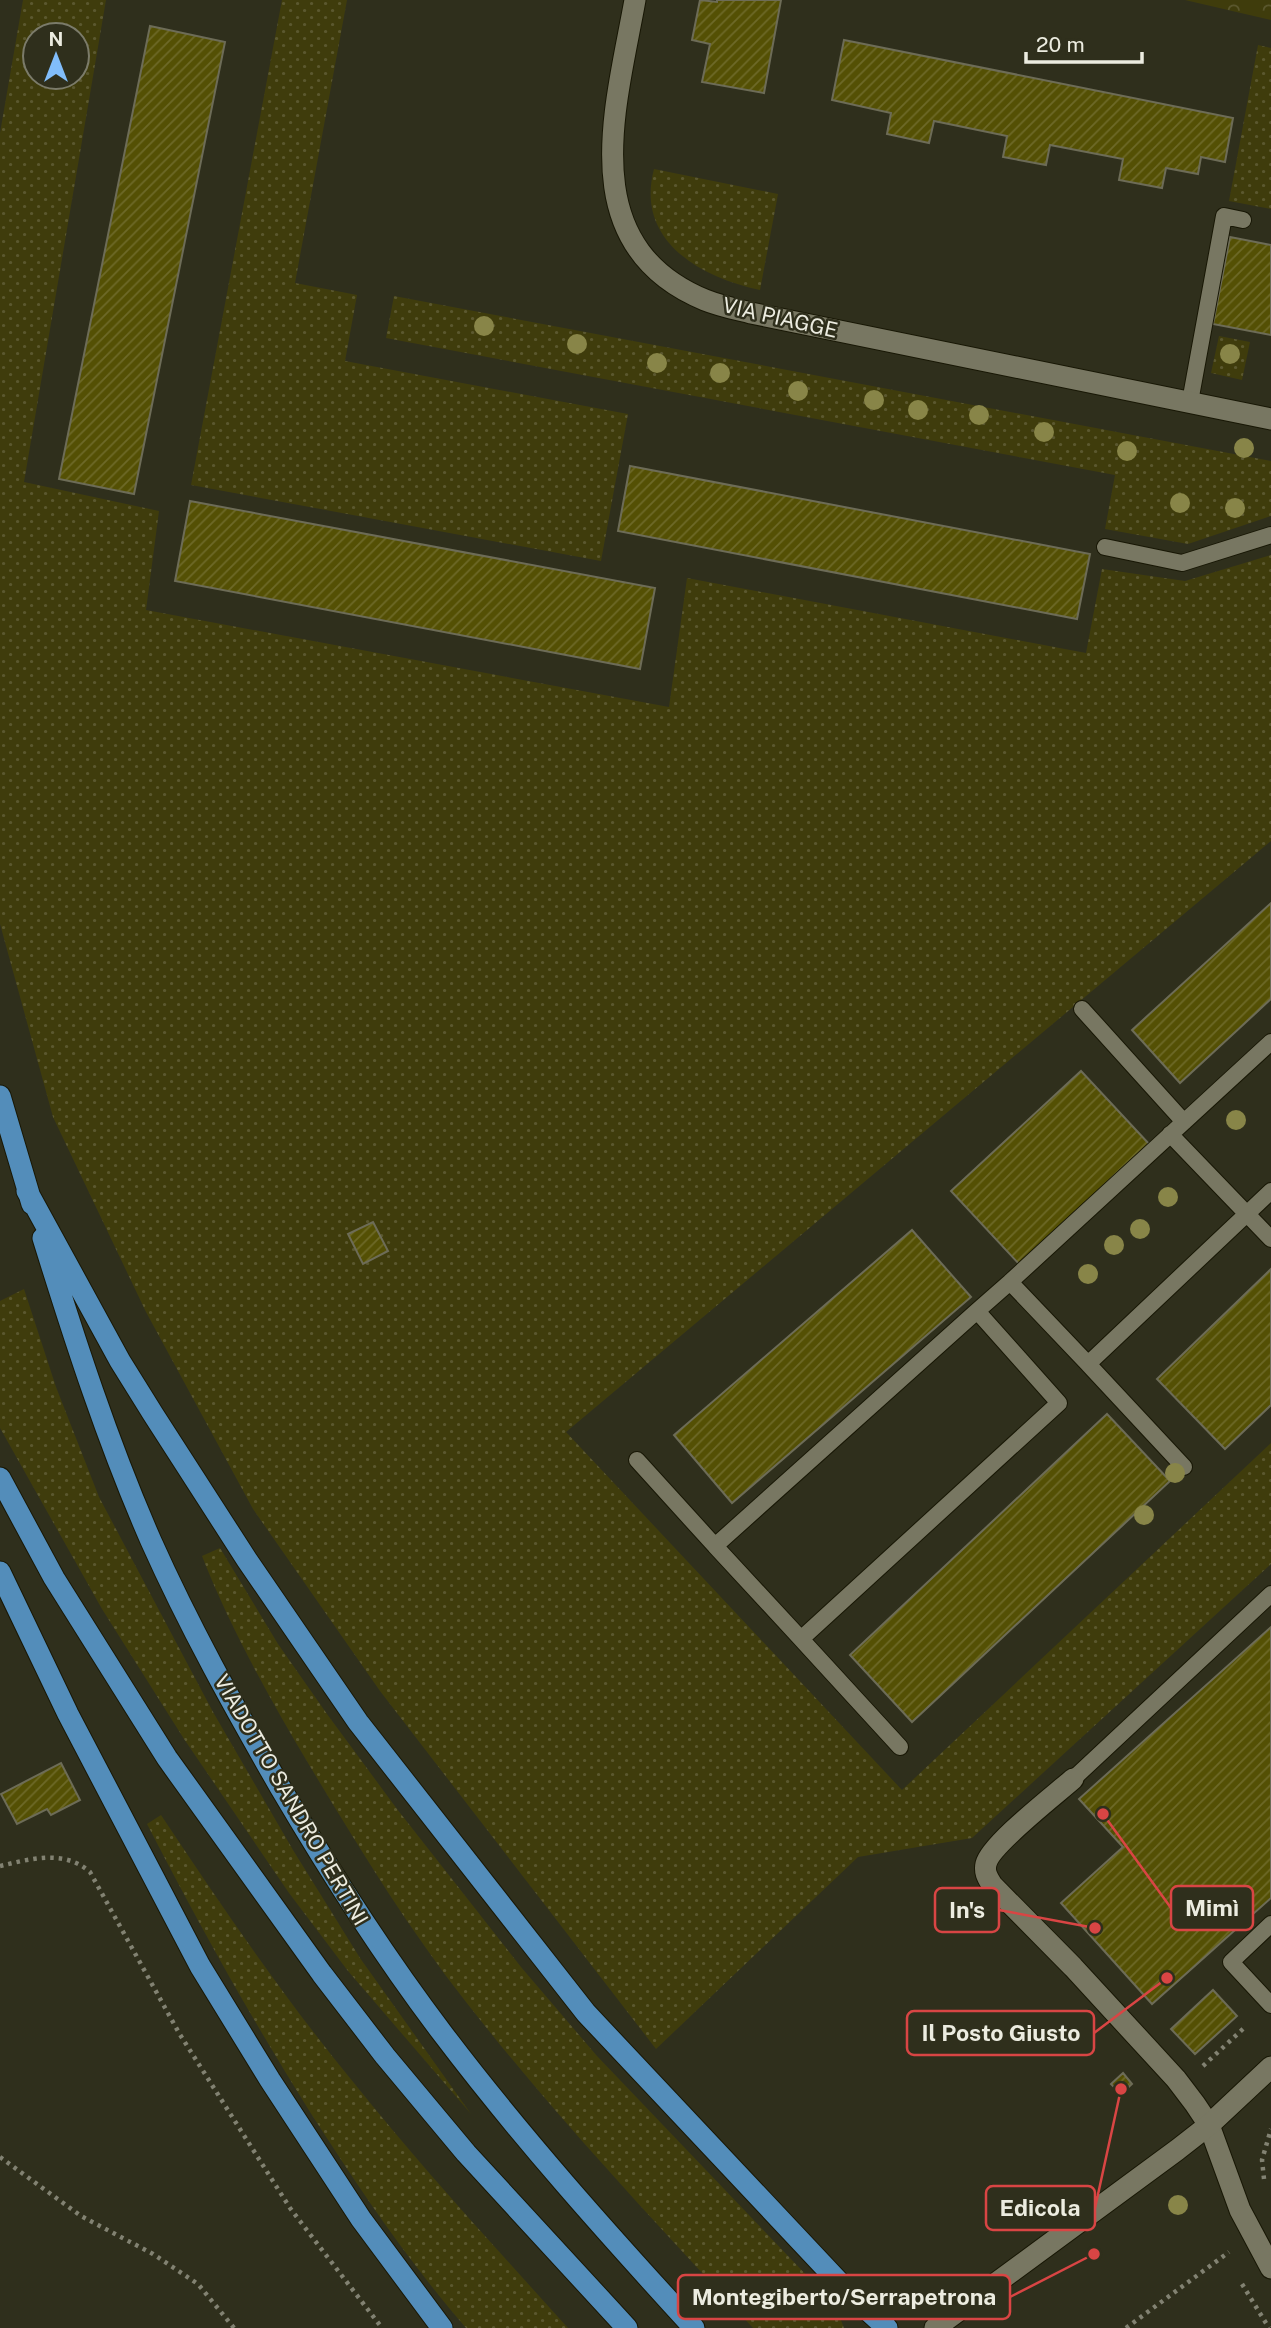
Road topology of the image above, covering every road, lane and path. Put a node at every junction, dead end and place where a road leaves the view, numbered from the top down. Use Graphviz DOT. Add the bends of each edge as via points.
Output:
graph roads {
  1 [pos="635,0"];
  2 [pos="1243,220"];
  3 [pos="1190,402"];
  4 [pos="1271,419"];
  5 [pos="1271,535"];
  6 [pos="1105,547"];
  7 [pos="1082,1009"];
  8 [pos="1271,1042"];
  9 [pos="0,1096"];
  10 [pos="1184,1122"];
  11 [pos="1170,1134"];
  12 [pos="27,1191"];
  13 [pos="1271,1191"];
  14 [pos="1247,1214"];
  15 [pos="1271,1239"];
  16 [pos="1010,1282"];
  17 [pos="977,1311"];
  18 [pos="1088,1364"];
  19 [pos="637,1460"];
  20 [pos="1184,1467"];
  21 [pos="0,1478"];
  22 [pos="715,1546"];
  23 [pos="0,1572"];
  24 [pos="1271,1594"];
  25 [pos="801,1639"];
  26 [pos="900,1747"];
  27 [pos="1073,1779"];
  28 [pos="0,1866"];
  29 [pos="1271,1924"];
  30 [pos="1271,1979"];
  31 [pos="1258,1991"];
  32 [pos="1271,2005"];
  33 [pos="1244,2028"];
  34 [pos="1271,2067"];
  35 [pos="1199,2070"];
  36 [pos="1209,2125"];
  37 [pos="1271,2129"];
  38 [pos="0,2157"];
  39 [pos="1267,2188"];
  40 [pos="1251,2235"];
  41 [pos="1271,2268"];
  42 [pos="1239,2278"];
  43 [pos="234,2328"];
  44 [pos="382,2328"];
  45 [pos="442,2328"];
  46 [pos="627,2328"];
  47 [pos="694,2328"];
  48 [pos="887,2328"];
  49 [pos="935,2328"];
  50 [pos="1126,2328"];
  51 [pos="1269,2328"];
  1 -- 3 [label="street, VIA PIAGGE" via="612,127 615,194 634,242 670,279 704,299 751,313"];
  2 -- 3 [label="lane" via="1224,216"];
  3 -- 4 [label="street, VIA PIAGGE"];
  5 -- 6 [label="lane" via="1182,563"];
  7 -- 10 [label="lane"];
  8 -- 10 [label="lane"];
  9 -- 12 [label="main road"];
  10 -- 11 [label="lane"];
  11 -- 14 [label="lane"];
  11 -- 16 [label="lane"];
  12 -- 47 [label="main road, VIADOTTO SANDRO PERTINI" via="125,1479 180,1601 266,1762 368,1931 441,2032 594,2218"];
  12 -- 48 [label="main road" via="146,1404 358,1722 586,2013"];
  13 -- 14 [label="lane"];
  14 -- 15 [label="lane"];
  14 -- 18 [label="lane"];
  16 -- 17 [label="lane"];
  16 -- 18 [label="lane"];
  17 -- 22 [label="lane"];
  17 -- 25 [label="lane" via="1059,1403"];
  18 -- 20 [label="lane"];
  19 -- 22 [label="lane"];
  21 -- 46 [label="main road" via="54,1578 167,1758 322,1974 466,2153"];
  22 -- 25 [label="lane"];
  23 -- 45 [label="main road" via="68,1714 200,1966 361,2219"];
  24 -- 27 [label="lane"];
  25 -- 26 [label="lane"];
  27 -- 36 [label="street" via="995,1849 985,1867 986,1876 1176,2079"];
  28 -- 44 [label="path" via="51,1857 90,1872 179,2033 290,2208"];
  29 -- 31 [label="lane" via="1231,1962"];
  30 -- 31 [label="lane"];
  31 -- 32 [label="lane"];
  33 -- 35 [label="path"];
  34 -- 36 [label="street"];
  36 -- 40 [label="street"];
  36 -- 49 [label="street"];
  37 -- 39 [label="path" via="1262,2160"];
  38 -- 43 [label="path" via="81,2216 198,2284"];
  40 -- 41 [label="street"];
  40 -- 50 [label="path"];
  42 -- 51 [label="path"];
}
